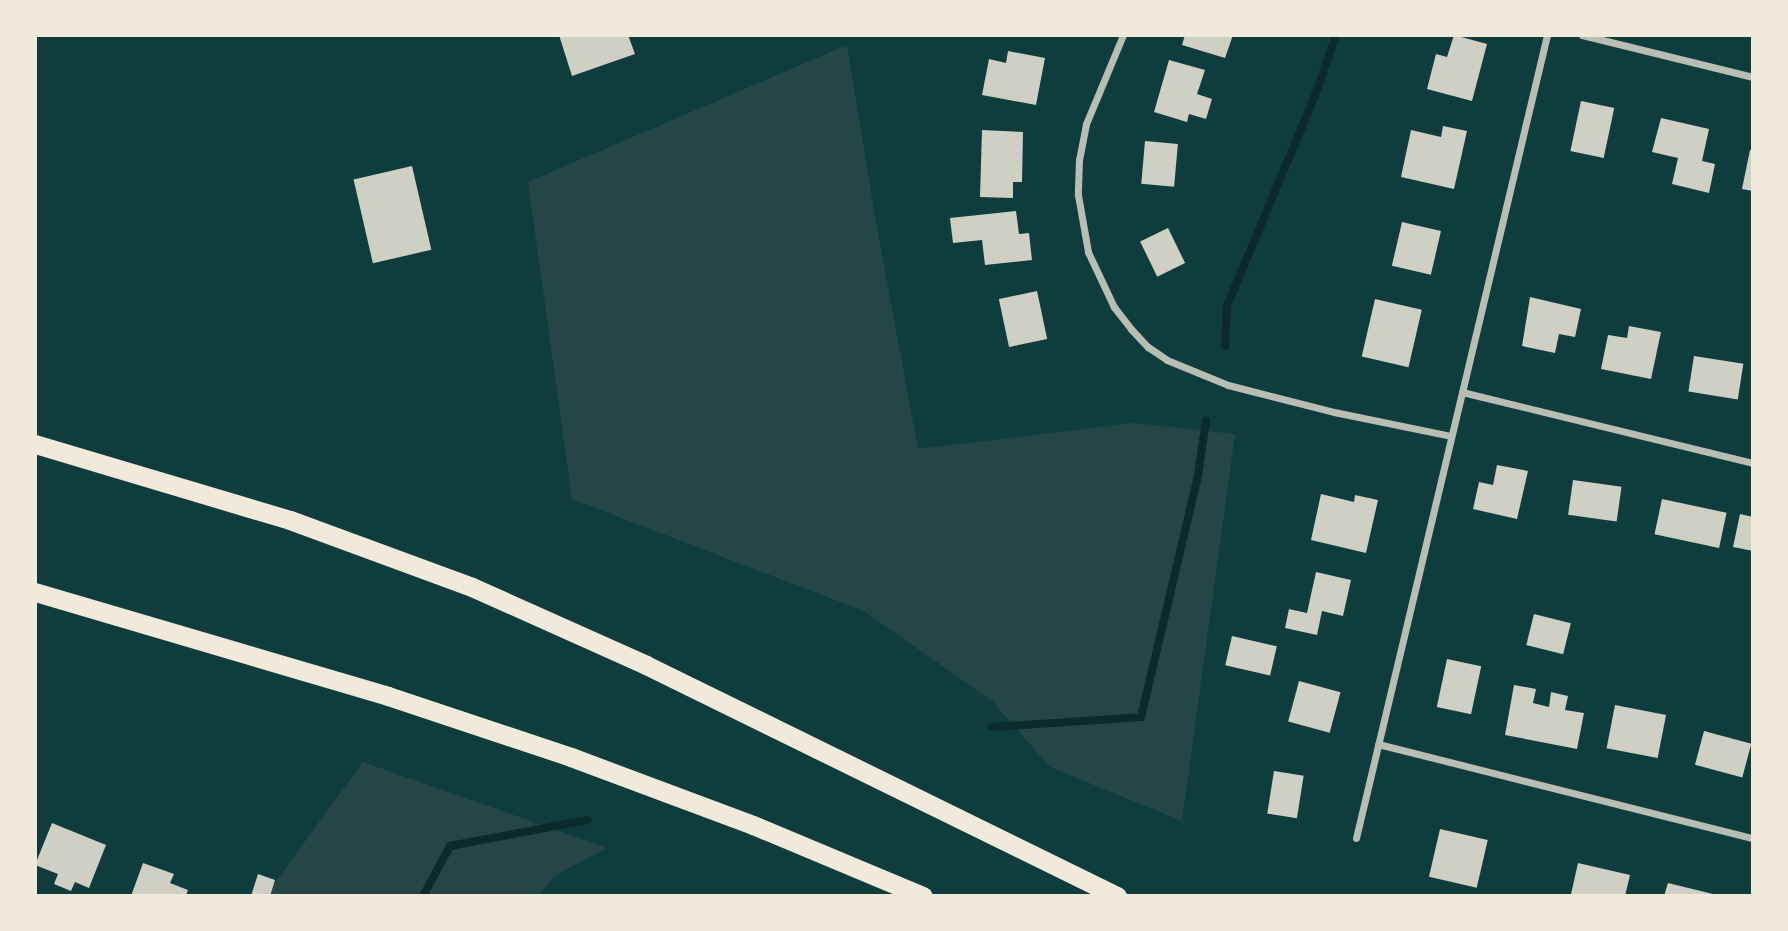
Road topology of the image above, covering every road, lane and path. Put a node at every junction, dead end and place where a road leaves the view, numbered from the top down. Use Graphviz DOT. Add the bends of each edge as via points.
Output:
graph roads {
  1 [pos="1123,35"];
  2 [pos="1547,35"];
  3 [pos="1582,35"];
  4 [pos="1753,77"];
  5 [pos="1462,392"];
  6 [pos="1451,436"];
  7 [pos="35,444"];
  8 [pos="1753,463"];
  9 [pos="35,592"];
  10 [pos="1378,744"];
  11 [pos="1356,838"];
  12 [pos="1753,838"];
  13 [pos="839,860"];
  14 [pos="896,896"];
  15 [pos="923,896"];
  16 [pos="1117,896"];
  1 -- 6 [label="street" via="1086,124 1078,195 1088,252 1114,307 1131,329 1167,360 1228,385"];
  2 -- 5 [label="street"];
  3 -- 4 [label="street"];
  5 -- 6 [label="street"];
  5 -- 8 [label="street"];
  6 -- 10 [label="street"];
  7 -- 16 [label="highway" via="290,520 472,587 646,665"];
  9 -- 13 [label="highway" via="482,726 662,789"];
  10 -- 11 [label="street"];
  10 -- 12 [label="street"];
  13 -- 14 [label="highway"];
  13 -- 15 [label="highway"];
}
